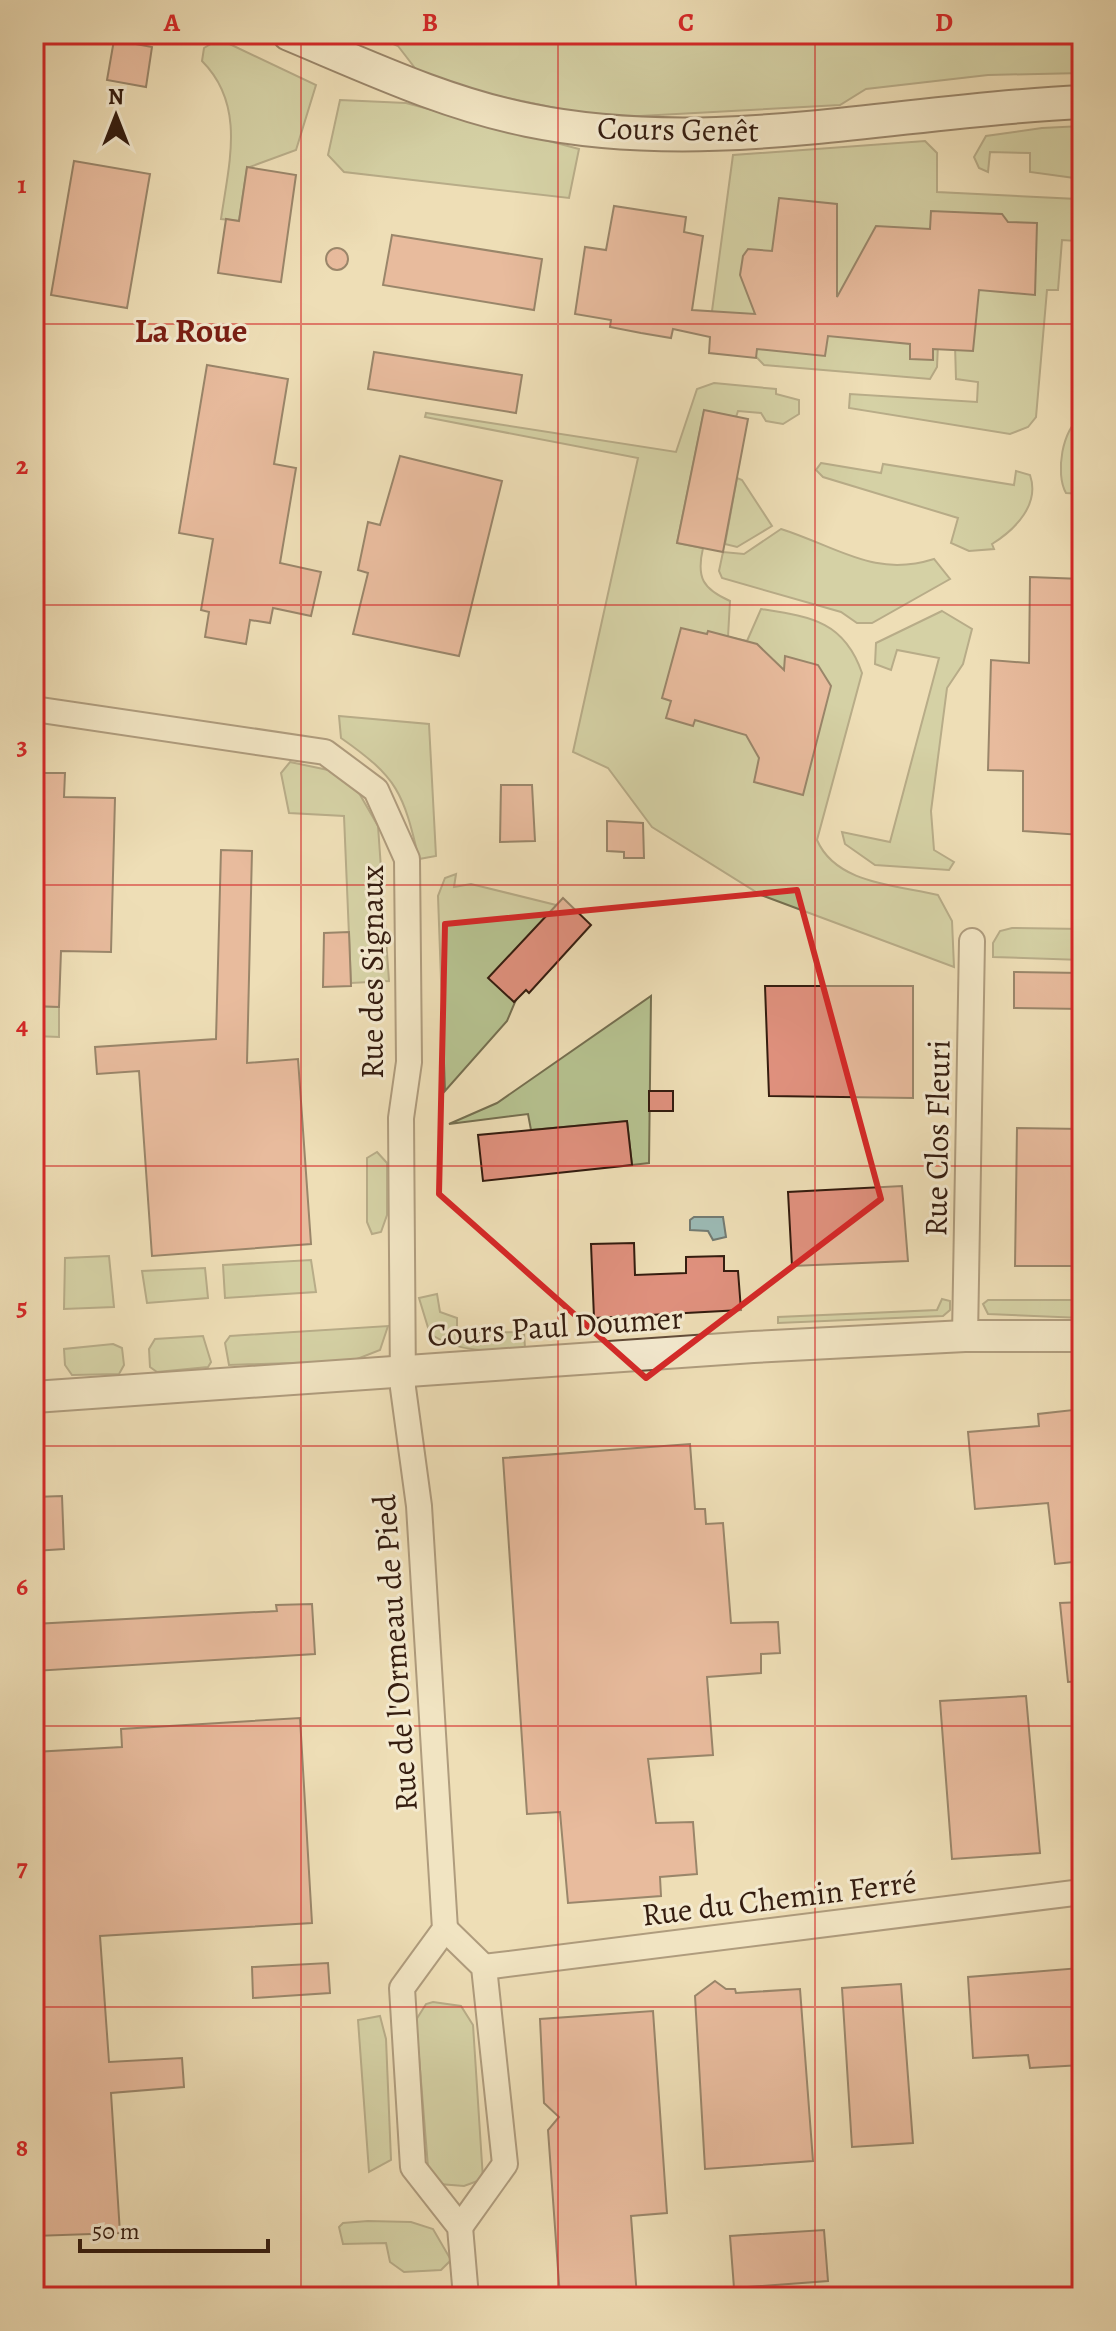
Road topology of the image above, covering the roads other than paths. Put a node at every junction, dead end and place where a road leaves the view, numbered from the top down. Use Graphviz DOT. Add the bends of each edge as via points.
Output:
graph roads {
  1 [pos="289,34"];
  2 [pos="1082,102"];
  3 [pos="34,709"];
  4 [pos="972,941"];
  5 [pos="965,1336"];
  6 [pos="1082,1336"];
  7 [pos="403,1373"];
  8 [pos="34,1397"];
  9 [pos="1082,1892"];
  10 [pos="445,1929"];
  11 [pos="484,1967"];
  12 [pos="460,2227"];
  13 [pos="466,2297"];
  1 -- 2 [label="main road, Cours Genêt" via="446,100 612,132 715,136"];
  3 -- 7 [label="street, Rue des Signaux" via="325,752 376,790 407,859"];
  4 -- 5 [label="street, Rue Clos Fleuri"];
  5 -- 6 [label="street, Cours Paul Doumer"];
  5 -- 7 [label="street, Cours Paul Doumer"];
  7 -- 8 [label="street, Cours Paul Doumer"];
  7 -- 10 [label="street, Rue de l'Ormeau de Pied" via="419,1506"];
  9 -- 11 [label="street, Rue du Chemin Ferré"];
  10 -- 11 [label="street"];
  10 -- 12 [label="street" via="402,1988 413,2167"];
  11 -- 12 [label="street" via="505,2164"];
  12 -- 13 [label="street"];
}
